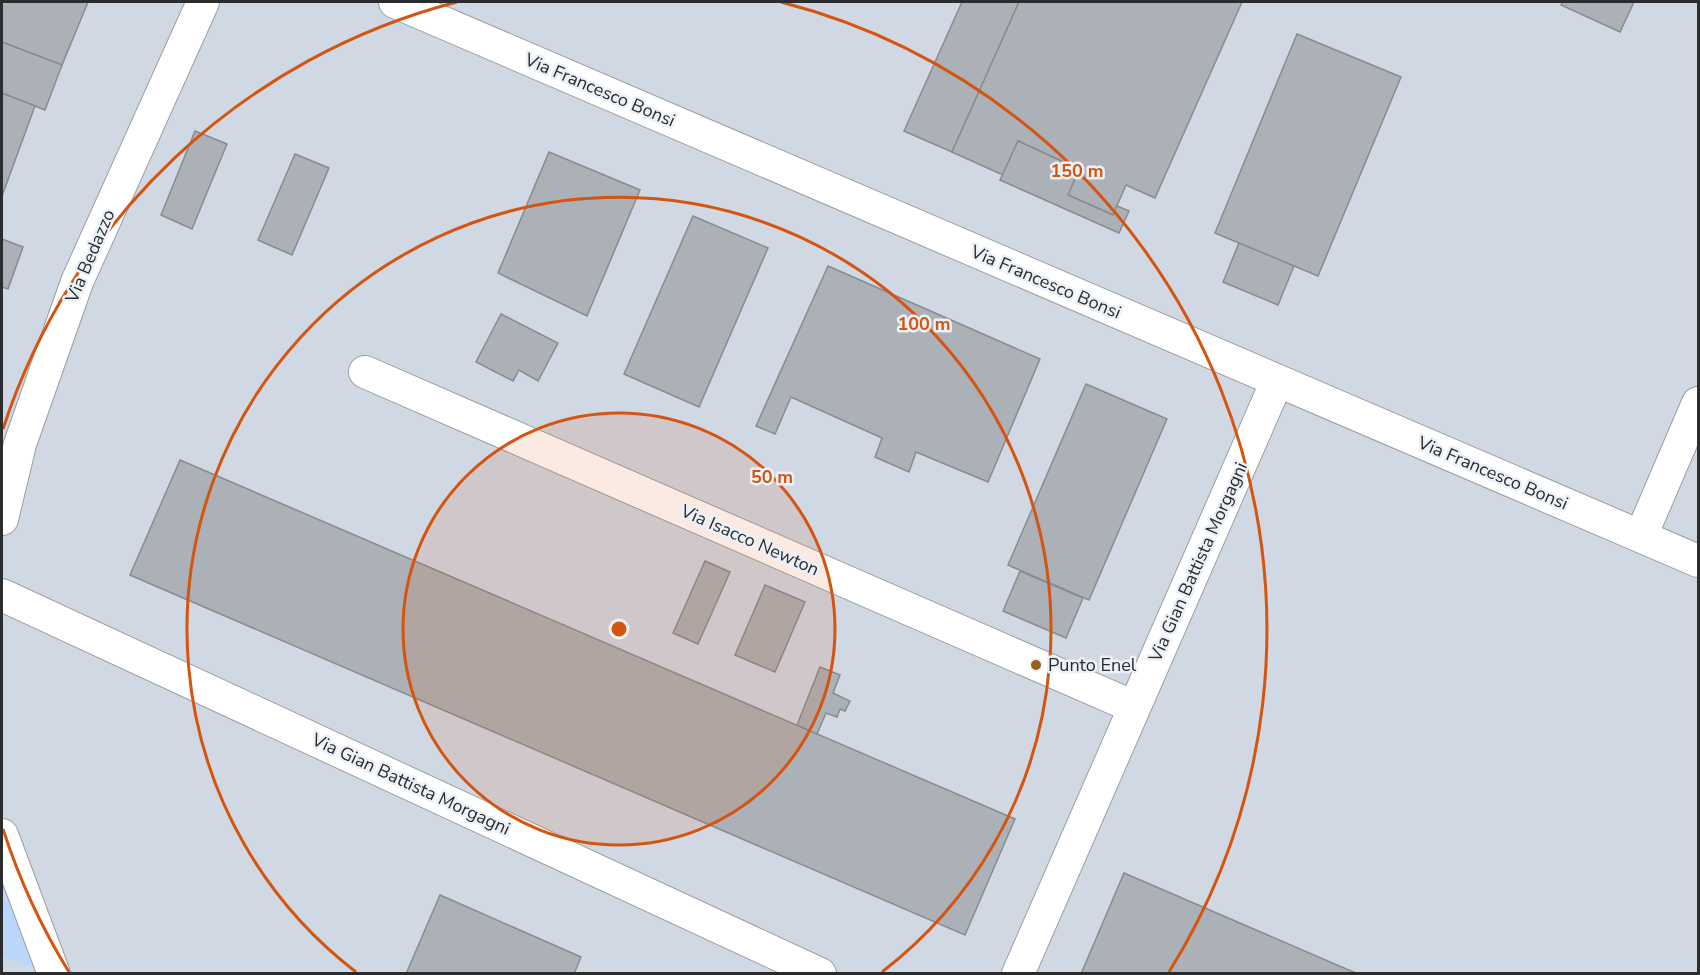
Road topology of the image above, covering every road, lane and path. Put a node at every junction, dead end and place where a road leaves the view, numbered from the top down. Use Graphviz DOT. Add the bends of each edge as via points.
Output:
graph roads {
  1 [pos="203,2"];
  2 [pos="395,2"];
  3 [pos="365,372"];
  4 [pos="1276,381"];
  5 [pos="1698,403"];
  6 [pos="2,519"];
  7 [pos="1641,536"];
  8 [pos="1698,561"];
  9 [pos="2,595"];
  10 [pos="1134,707"];
  11 [pos="2,835"];
  12 [pos="54,974"];
  13 [pos="820,974"];
  14 [pos="1018,974"];
  1 -- 6 [label="street, Via Bedazzo" via="77,282 20,444"];
  2 -- 4 [label="street, Via Francesco Bonsi"];
  3 -- 10 [label="street, Via Isacco Newton"];
  4 -- 7 [label="street, Via Francesco Bonsi"];
  4 -- 10 [label="street, Via Gian Battista Morgagni"];
  5 -- 7 [label="street"];
  7 -- 8 [label="street, Via Francesco Bonsi"];
  9 -- 13 [label="street, Via Gian Battista Morgagni"];
  10 -- 14 [label="street, Via Gian Battista Morgagni"];
  11 -- 12 [label="street"];
}
